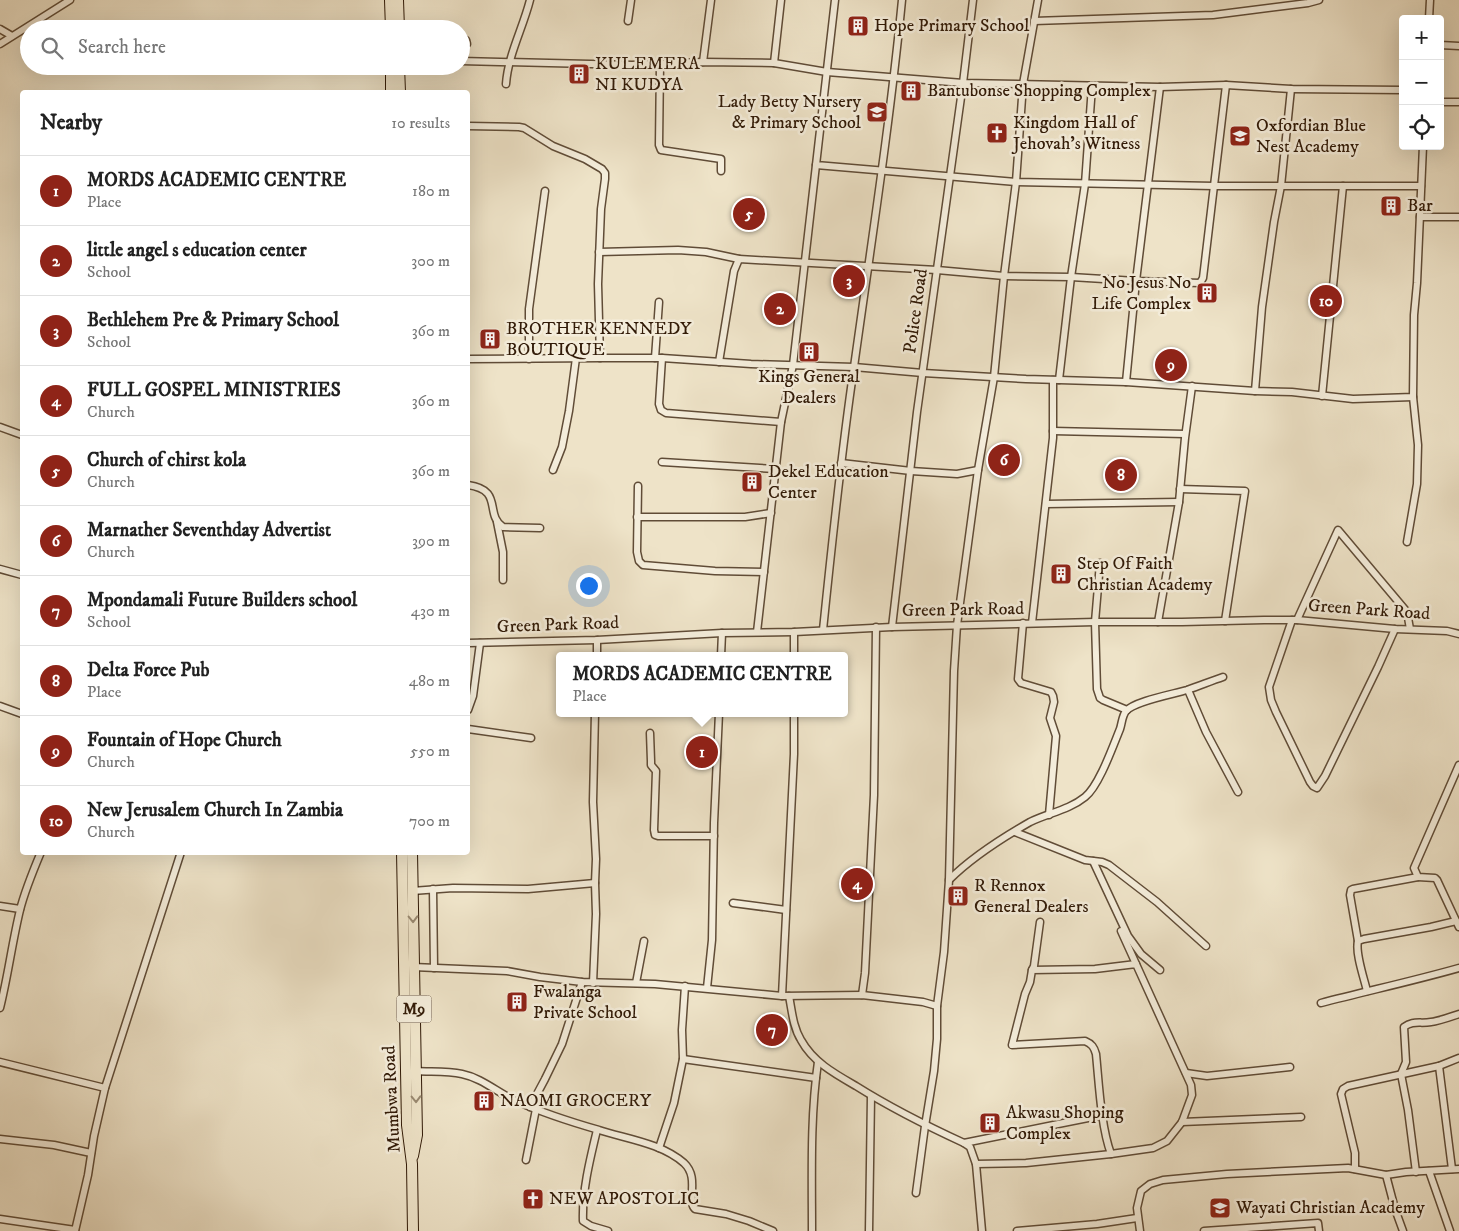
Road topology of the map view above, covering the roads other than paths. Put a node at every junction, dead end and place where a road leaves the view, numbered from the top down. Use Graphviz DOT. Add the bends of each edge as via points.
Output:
graph roads {
  1 [pos="70,0"];
  2 [pos="390,0"];
  3 [pos="398,0"];
  4 [pos="530,0"];
  5 [pos="631,0"];
  6 [pos="711,0"];
  7 [pos="781,0"];
  8 [pos="835,0"];
  9 [pos="902,0"];
  10 [pos="973,0"];
  11 [pos="1038,0"];
  12 [pos="1319,0"];
  13 [pos="1430,0"];
  14 [pos="1429,15"];
  15 [pos="38,20"];
  16 [pos="391,20"];
  17 [pos="399,20"];
  18 [pos="628,21"];
  19 [pos="1034,21"];
  20 [pos="0,29"];
  21 [pos="20,31"];
  22 [pos="12,36"];
  23 [pos="0,44"];
  24 [pos="1444,45"];
  25 [pos="1459,46"];
  26 [pos="470,61"];
  27 [pos="510,62"];
  28 [pos="703,62"];
  29 [pos="774,63"];
  30 [pos="660,64"];
  31 [pos="827,72"];
  32 [pos="391,75"];
  33 [pos="399,75"];
  34 [pos="894,78"];
  35 [pos="963,83"];
  36 [pos="506,84"];
  37 [pos="1023,84"];
  38 [pos="1092,86"];
  39 [pos="1226,86"];
  40 [pos="1160,87"];
  41 [pos="1291,89"];
  42 [pos="391,90"];
  43 [pos="400,90"];
  44 [pos="1399,90"];
  45 [pos="1444,102"];
  46 [pos="1459,102"];
  47 [pos="470,126"];
  48 [pos="1423,150"];
  49 [pos="816,165"];
  50 [pos="881,171"];
  51 [pos="721,172"];
  52 [pos="950,177"];
  53 [pos="1016,182"];
  54 [pos="1085,184"];
  55 [pos="1148,185"];
  56 [pos="1214,186"];
  57 [pos="1281,186"];
  58 [pos="1343,186"];
  59 [pos="1421,186"];
  60 [pos="545,190"];
  61 [pos="1420,216"];
  62 [pos="1459,217"];
  63 [pos="600,252"];
  64 [pos="739,259"];
  65 [pos="805,262"];
  66 [pos="869,266"];
  67 [pos="937,270"];
  68 [pos="1004,276"];
  69 [pos="1071,277"];
  70 [pos="1136,281"];
  71 [pos="659,302"];
  72 [pos="576,358"];
  73 [pos="600,358"];
  74 [pos="659,358"];
  75 [pos="470,359"];
  76 [pos="529,359"];
  77 [pos="719,362"];
  78 [pos="793,365"];
  79 [pos="854,367"];
  80 [pos="923,373"];
  81 [pos="994,377"];
  82 [pos="1056,380"];
  83 [pos="1126,382"];
  84 [pos="1192,386"];
  85 [pos="1255,391"];
  86 [pos="1322,396"];
  87 [pos="1413,397"];
  88 [pos="781,422"];
  89 [pos="0,427"];
  90 [pos="1053,431"];
  91 [pos="20,434"];
  92 [pos="1185,434"];
  93 [pos="662,462"];
  94 [pos="841,463"];
  95 [pos="776,469"];
  96 [pos="553,470"];
  97 [pos="978,470"];
  98 [pos="911,471"];
  99 [pos="470,484"];
  100 [pos="638,486"];
  101 [pos="1180,490"];
  102 [pos="1179,502"];
  103 [pos="1046,504"];
  104 [pos="771,513"];
  105 [pos="637,517"];
  106 [pos="497,521"];
  107 [pos="540,528"];
  108 [pos="1407,542"];
  109 [pos="1100,563"];
  110 [pos="0,569"];
  111 [pos="764,572"];
  112 [pos="20,574"];
  113 [pos="503,580"];
  114 [pos="1225,620"];
  115 [pos="1294,620"];
  116 [pos="1095,622"];
  117 [pos="1158,622"];
  118 [pos="1023,623"];
  119 [pos="1032,623"];
  120 [pos="957,625"];
  121 [pos="876,627"];
  122 [pos="892,627"];
  123 [pos="1395,629"];
  124 [pos="1410,629"];
  125 [pos="823,630"];
  126 [pos="722,632"];
  127 [pos="757,632"];
  128 [pos="794,632"];
  129 [pos="1459,634"];
  130 [pos="597,640"];
  131 [pos="470,643"];
  132 [pos="480,643"];
  133 [pos="597,652"];
  134 [pos="722,652"];
  135 [pos="794,652"];
  136 [pos="1223,677"];
  137 [pos="1188,690"];
  138 [pos="470,704"];
  139 [pos="0,706"];
  140 [pos="1127,710"];
  141 [pos="20,713"];
  142 [pos="595,717"];
  143 [pos="719,717"];
  144 [pos="794,717"];
  145 [pos="470,729"];
  146 [pos="650,733"];
  147 [pos="531,738"];
  148 [pos="1459,765"];
  149 [pos="1238,792"];
  150 [pos="1049,815"];
  151 [pos="1015,832"];
  152 [pos="714,836"];
  153 [pos="40,855"];
  154 [pos="180,855"];
  155 [pos="402,855"];
  156 [pos="412,855"];
  157 [pos="1093,861"];
  158 [pos="1418,876"];
  159 [pos="949,880"];
  160 [pos="594,883"];
  161 [pos="433,889"];
  162 [pos="412,891"];
  163 [pos="733,903"];
  164 [pos="0,906"];
  165 [pos="1109,906"];
  166 [pos="20,909"];
  167 [pos="786,910"];
  168 [pos="1040,922"];
  169 [pos="1457,924"];
  170 [pos="644,941"];
  171 [pos="1358,941"];
  172 [pos="1206,946"];
  173 [pos="1136,964"];
  174 [pos="409,967"];
  175 [pos="434,968"];
  176 [pos="1459,968"];
  177 [pos="1032,970"];
  178 [pos="1160,970"];
  179 [pos="582,982"];
  180 [pos="593,983"];
  181 [pos="636,983"];
  182 [pos="685,986"];
  183 [pos="707,988"];
  184 [pos="1367,991"];
  185 [pos="862,995"];
  186 [pos="786,996"];
  187 [pos="1321,1003"];
  188 [pos="937,1006"];
  189 [pos="0,1008"];
  190 [pos="1459,1014"];
  191 [pos="1459,1058"];
  192 [pos="683,1059"];
  193 [pos="0,1062"];
  194 [pos="818,1062"];
  195 [pos="1439,1066"];
  196 [pos="1290,1067"];
  197 [pos="416,1071"];
  198 [pos="1186,1073"];
  199 [pos="1401,1074"];
  200 [pos="816,1078"];
  201 [pos="104,1088"];
  202 [pos="871,1096"];
  203 [pos="533,1108"];
  204 [pos="1103,1115"];
  205 [pos="1301,1117"];
  206 [pos="1182,1122"];
  207 [pos="925,1126"];
  208 [pos="597,1130"];
  209 [pos="0,1139"];
  210 [pos="964,1142"];
  211 [pos="660,1148"];
  212 [pos="92,1153"];
  213 [pos="1111,1154"];
  214 [pos="526,1160"];
  215 [pos="412,1164"];
  216 [pos="976,1164"];
  217 [pos="1355,1169"];
  218 [pos="1456,1169"];
  219 [pos="1429,1171"];
  220 [pos="1416,1172"];
  221 [pos="1386,1175"];
  222 [pos="916,1192"];
  223 [pos="1137,1218"];
  224 [pos="0,1219"];
  225 [pos="75,1230"];
  226 [pos="414,1231"];
  227 [pos="608,1231"];
  228 [pos="773,1231"];
  229 [pos="812,1231"];
  230 [pos="869,1231"];
  231 [pos="982,1231"];
  232 [pos="1018,1231"];
  233 [pos="1140,1231"];
  234 [pos="1204,1231"];
  235 [pos="1319,1231"];
  236 [pos="1403,1231"];
  237 [pos="1450,1231"];
  1 -- 15 [label="street"];
  2 -- 16 [label="main road"];
  3 -- 17 [label="main road"];
  4 -- 27 [label="street"];
  5 -- 18 [label="street"];
  6 -- 28 [label="street"];
  7 -- 29 [label="street"];
  8 -- 31 [label="street"];
  9 -- 34 [label="street"];
  10 -- 35 [label="street, Police Road"];
  11 -- 19 [label="street"];
  12 -- 19 [label="street" via="1213,15"];
  13 -- 14 [label="street"];
  19 -- 37 [label="street"];
  20 -- 22 [label="street"];
  21 -- 22 [label="street"];
  22 -- 23 [label="street"];
  24 -- 25 [label="street"];
  26 -- 27 [label="street"];
  27 -- 30 [label="street"];
  27 -- 36 [label="street"];
  28 -- 29 [label="street"];
  28 -- 30 [label="street"];
  29 -- 31 [label="street"];
  30 -- 51 [label="street" via="661,150 721,159"];
  31 -- 34 [label="street"];
  31 -- 49 [label="street"];
  32 -- 42 [label="main road"];
  33 -- 43 [label="main road"];
  34 -- 35 [label="street"];
  34 -- 50 [label="street"];
  35 -- 37 [label="street"];
  35 -- 52 [label="street, Police Road"];
  37 -- 38 [label="street"];
  37 -- 53 [label="street"];
  38 -- 40 [label="street"];
  38 -- 54 [label="street"];
  39 -- 40 [label="street"];
  39 -- 41 [label="street"];
  39 -- 56 [label="street"];
  40 -- 55 [label="street"];
  41 -- 44 [label="street"];
  41 -- 57 [label="street"];
  45 -- 46 [label="street"];
  47 -- 63 [label="street" via="524,128 602,169 605,179"];
  48 -- 59 [label="street"];
  49 -- 50 [label="street"];
  49 -- 65 [label="street"];
  50 -- 52 [label="street"];
  50 -- 66 [label="street"];
  52 -- 53 [label="street"];
  52 -- 67 [label="street, Police Road"];
  53 -- 54 [label="street"];
  53 -- 68 [label="street"];
  54 -- 55 [label="street"];
  54 -- 69 [label="street"];
  55 -- 56 [label="street"];
  55 -- 70 [label="street"];
  56 -- 57 [label="street"];
  56 -- 70 [label="street" via="1200,283"];
  57 -- 58 [label="street"];
  57 -- 85 [label="street" via="1262,307"];
  58 -- 59 [label="street"];
  58 -- 86 [label="street"];
  59 -- 61 [label="street"];
  60 -- 76 [label="street" via="530,293"];
  61 -- 62 [label="street"];
  61 -- 87 [label="street"];
  63 -- 64 [label="street" via="678,250"];
  63 -- 73 [label="street"];
  64 -- 65 [label="street"];
  64 -- 77 [label="street" via="734,271"];
  65 -- 66 [label="street"];
  65 -- 78 [label="street"];
  66 -- 67 [label="street"];
  66 -- 79 [label="street"];
  67 -- 68 [label="street"];
  67 -- 80 [label="street, Police Road"];
  68 -- 69 [label="street"];
  68 -- 81 [label="street"];
  69 -- 70 [label="street"];
  69 -- 82 [label="street"];
  70 -- 83 [label="street"];
  71 -- 74 [label="street"];
  72 -- 73 [label="street"];
  72 -- 76 [label="street"];
  72 -- 96 [label="street" via="562,447"];
  73 -- 74 [label="street"];
  74 -- 77 [label="street"];
  74 -- 88 [label="street" via="660,410"];
  75 -- 76 [label="street"];
  77 -- 78 [label="street"];
  78 -- 79 [label="street"];
  78 -- 88 [label="street"];
  79 -- 80 [label="street"];
  79 -- 94 [label="street"];
  80 -- 81 [label="street"];
  80 -- 98 [label="street, Police Road"];
  81 -- 82 [label="street"];
  81 -- 97 [label="street"];
  82 -- 83 [label="street"];
  82 -- 90 [label="street"];
  83 -- 84 [label="street"];
  84 -- 85 [label="street"];
  84 -- 92 [label="street"];
  85 -- 86 [label="street"];
  86 -- 87 [label="street" via="1353,399"];
  87 -- 108 [label="street" via="1418,444 1417,484"];
  88 -- 95 [label="street"];
  89 -- 91 [label="street"];
  90 -- 92 [label="street"];
  90 -- 103 [label="street"];
  92 -- 101 [label="street"];
  93 -- 95 [label="street"];
  94 -- 98 [label="street"];
  94 -- 125 [label="street"];
  95 -- 104 [label="street"];
  97 -- 98 [label="street" via="956,474"];
  97 -- 120 [label="street"];
  98 -- 122 [label="street, Police Road"];
  99 -- 106 [label="street" via="489,494"];
  100 -- 105 [label="street"];
  101 -- 102 [label="street"];
  101 -- 114 [label="street" via="1245,491"];
  102 -- 103 [label="street"];
  102 -- 117 [label="street"];
  103 -- 119 [label="street"];
  104 -- 105 [label="street" via="745,517"];
  104 -- 111 [label="street"];
  105 -- 111 [label="street" via="637,552 643,565"];
  106 -- 107 [label="street" via="502,527"];
  106 -- 113 [label="street" via="503,552"];
  109 -- 116 [label="street"];
  110 -- 112 [label="street"];
  111 -- 127 [label="street"];
  114 -- 115 [label="street, Green Park Road"];
  114 -- 117 [label="street, Green Park Road"];
  115 -- 123 [label="street, Green Park Road"];
  115 -- 123 [label="street" via="1269,687 1276,712 1310,782 1317,788"];
  115 -- 124 [label="street" via="1338,530 1407,612"];
  116 -- 117 [label="street, Green Park Road"];
  116 -- 119 [label="street, Green Park Road"];
  116 -- 140 [label="street" via="1097,690 1103,700"];
  118 -- 119 [label="street, Green Park Road"];
  118 -- 120 [label="street, Green Park Road"];
  118 -- 150 [label="street" via="1018,679 1021,684 1051,692 1054,702 1050,718 1056,736"];
  120 -- 122 [label="street, Green Park Road"];
  120 -- 159 [label="street"];
  121 -- 122 [label="street, Green Park Road"];
  121 -- 125 [label="street, Green Park Road"];
  121 -- 185 [label="street" via="874,795"];
  123 -- 124 [label="street, Green Park Road"];
  124 -- 129 [label="street, Green Park Road"];
  125 -- 128 [label="street, Green Park Road"];
  126 -- 127 [label="street, Green Park Road"];
  126 -- 130 [label="street, Green Park Road"];
  126 -- 134 [label="street"];
  127 -- 128 [label="street, Green Park Road"];
  128 -- 135 [label="street"];
  130 -- 132 [label="street, Green Park Road"];
  130 -- 133 [label="street"];
  131 -- 132 [label="street, Green Park Road"];
  132 -- 138 [label="street"];
  136 -- 137 [label="street"];
  137 -- 140 [label="street" via="1143,702"];
  137 -- 149 [label="street"];
  139 -- 141 [label="street"];
  140 -- 150 [label="street" via="1091,791 1074,805"];
  142 -- 160 [label="street"];
  143 -- 152 [label="street"];
  144 -- 167 [label="street"];
  145 -- 147 [label="street"];
  146 -- 152 [label="street" via="650,761 656,771 655,834"];
  148 -- 158 [label="street" via="1414,868"];
  150 -- 151 [label="street"];
  151 -- 157 [label="street"];
  151 -- 159 [label="street"];
  152 -- 183 [label="street" via="712,940"];
  153 -- 166 [label="street"];
  154 -- 201 [label="street"];
  155 -- 174 [label="main road, Mumbwa Road / M9"];
  156 -- 162 [label="main road, Mumbwa Road / M9"];
  157 -- 172 [label="street" via="1109,865"];
  157 -- 178 [label="street" via="1128,936 1141,954"];
  158 -- 169 [label="street" via="1437,880"];
  158 -- 171 [label="street" via="1351,890"];
  159 -- 188 [label="street"];
  160 -- 161 [label="street" via="528,889"];
  160 -- 180 [label="street"];
  161 -- 162 [label="street"];
  161 -- 175 [label="street"];
  162 -- 174 [label="main road, Mumbwa Road / M9, one-way"];
  163 -- 167 [label="street"];
  164 -- 166 [label="street"];
  165 -- 173 [label="street"];
  166 -- 189 [label="street"];
  167 -- 186 [label="street"];
  168 -- 177 [label="street"];
  169 -- 171 [label="street"];
  170 -- 181 [label="street"];
  171 -- 184 [label="street"];
  173 -- 177 [label="street" via="1095,969"];
  173 -- 198 [label="street"];
  174 -- 175 [label="street"];
  174 -- 197 [label="main road, Mumbwa Road / M9"];
  174 -- 215 [label="main road, Mumbwa Road / M9" via="407,1134"];
  175 -- 179 [label="street" via="507,971"];
  176 -- 184 [label="street"];
  177 -- 204 [label="street" via="1012,1045 1090,1043 1096,1054"];
  179 -- 180 [label="street"];
  179 -- 203 [label="street" via="562,1044"];
  180 -- 181 [label="street"];
  181 -- 182 [label="street"];
  182 -- 183 [label="street"];
  182 -- 192 [label="street"];
  183 -- 186 [label="street"];
  184 -- 187 [label="street"];
  185 -- 186 [label="street"];
  185 -- 188 [label="street"];
  186 -- 194 [label="street" via="801,1041"];
  188 -- 207 [label="street" via="934,1070"];
  190 -- 199 [label="street" via="1430,1022 1409,1023 1404,1027 1406,1062"];
  191 -- 195 [label="street"];
  192 -- 200 [label="street"];
  192 -- 211 [label="street"];
  193 -- 201 [label="street"];
  194 -- 200 [label="street"];
  194 -- 202 [label="street"];
  195 -- 199 [label="street"];
  195 -- 218 [label="street"];
  196 -- 198 [label="street" via="1207,1076"];
  197 -- 203 [label="street" via="462,1074"];
  197 -- 215 [label="main road, Mumbwa Road / M9, one-way" via="417,1135"];
  198 -- 206 [label="street" via="1192,1095"];
  199 -- 217 [label="street" via="1343,1089 1341,1094 1355,1153"];
  199 -- 220 [label="street"];
  200 -- 229 [label="street"];
  201 -- 212 [label="street"];
  202 -- 207 [label="street"];
  202 -- 230 [label="street"];
  203 -- 208 [label="street"];
  203 -- 214 [label="street"];
  204 -- 210 [label="street"];
  204 -- 213 [label="street"];
  205 -- 206 [label="street"];
  206 -- 213 [label="street" via="1159,1146"];
  207 -- 210 [label="street"];
  207 -- 222 [label="street"];
  208 -- 211 [label="street"];
  208 -- 227 [label="street" via="586,1182 583,1221"];
  209 -- 212 [label="street"];
  210 -- 216 [label="street" via="970,1147"];
  211 -- 228 [label="street" via="685,1164 691,1172 692,1204 696,1209 726,1214"];
  212 -- 225 [label="street"];
  213 -- 216 [label="street" via="1026,1163"];
  215 -- 226 [label="main road, Mumbwa Road / M9"];
  216 -- 231 [label="street"];
  217 -- 221 [label="street"];
  217 -- 223 [label="street" via="1163,1180 1141,1191"];
  218 -- 219 [label="street"];
  219 -- 220 [label="street"];
  219 -- 237 [label="street"];
  220 -- 221 [label="street"];
  221 -- 236 [label="street"];
  223 -- 232 [label="street"];
  223 -- 233 [label="street"];
  224 -- 225 [label="street"];
  234 -- 235 [label="street" via="1318,1223"];
}
